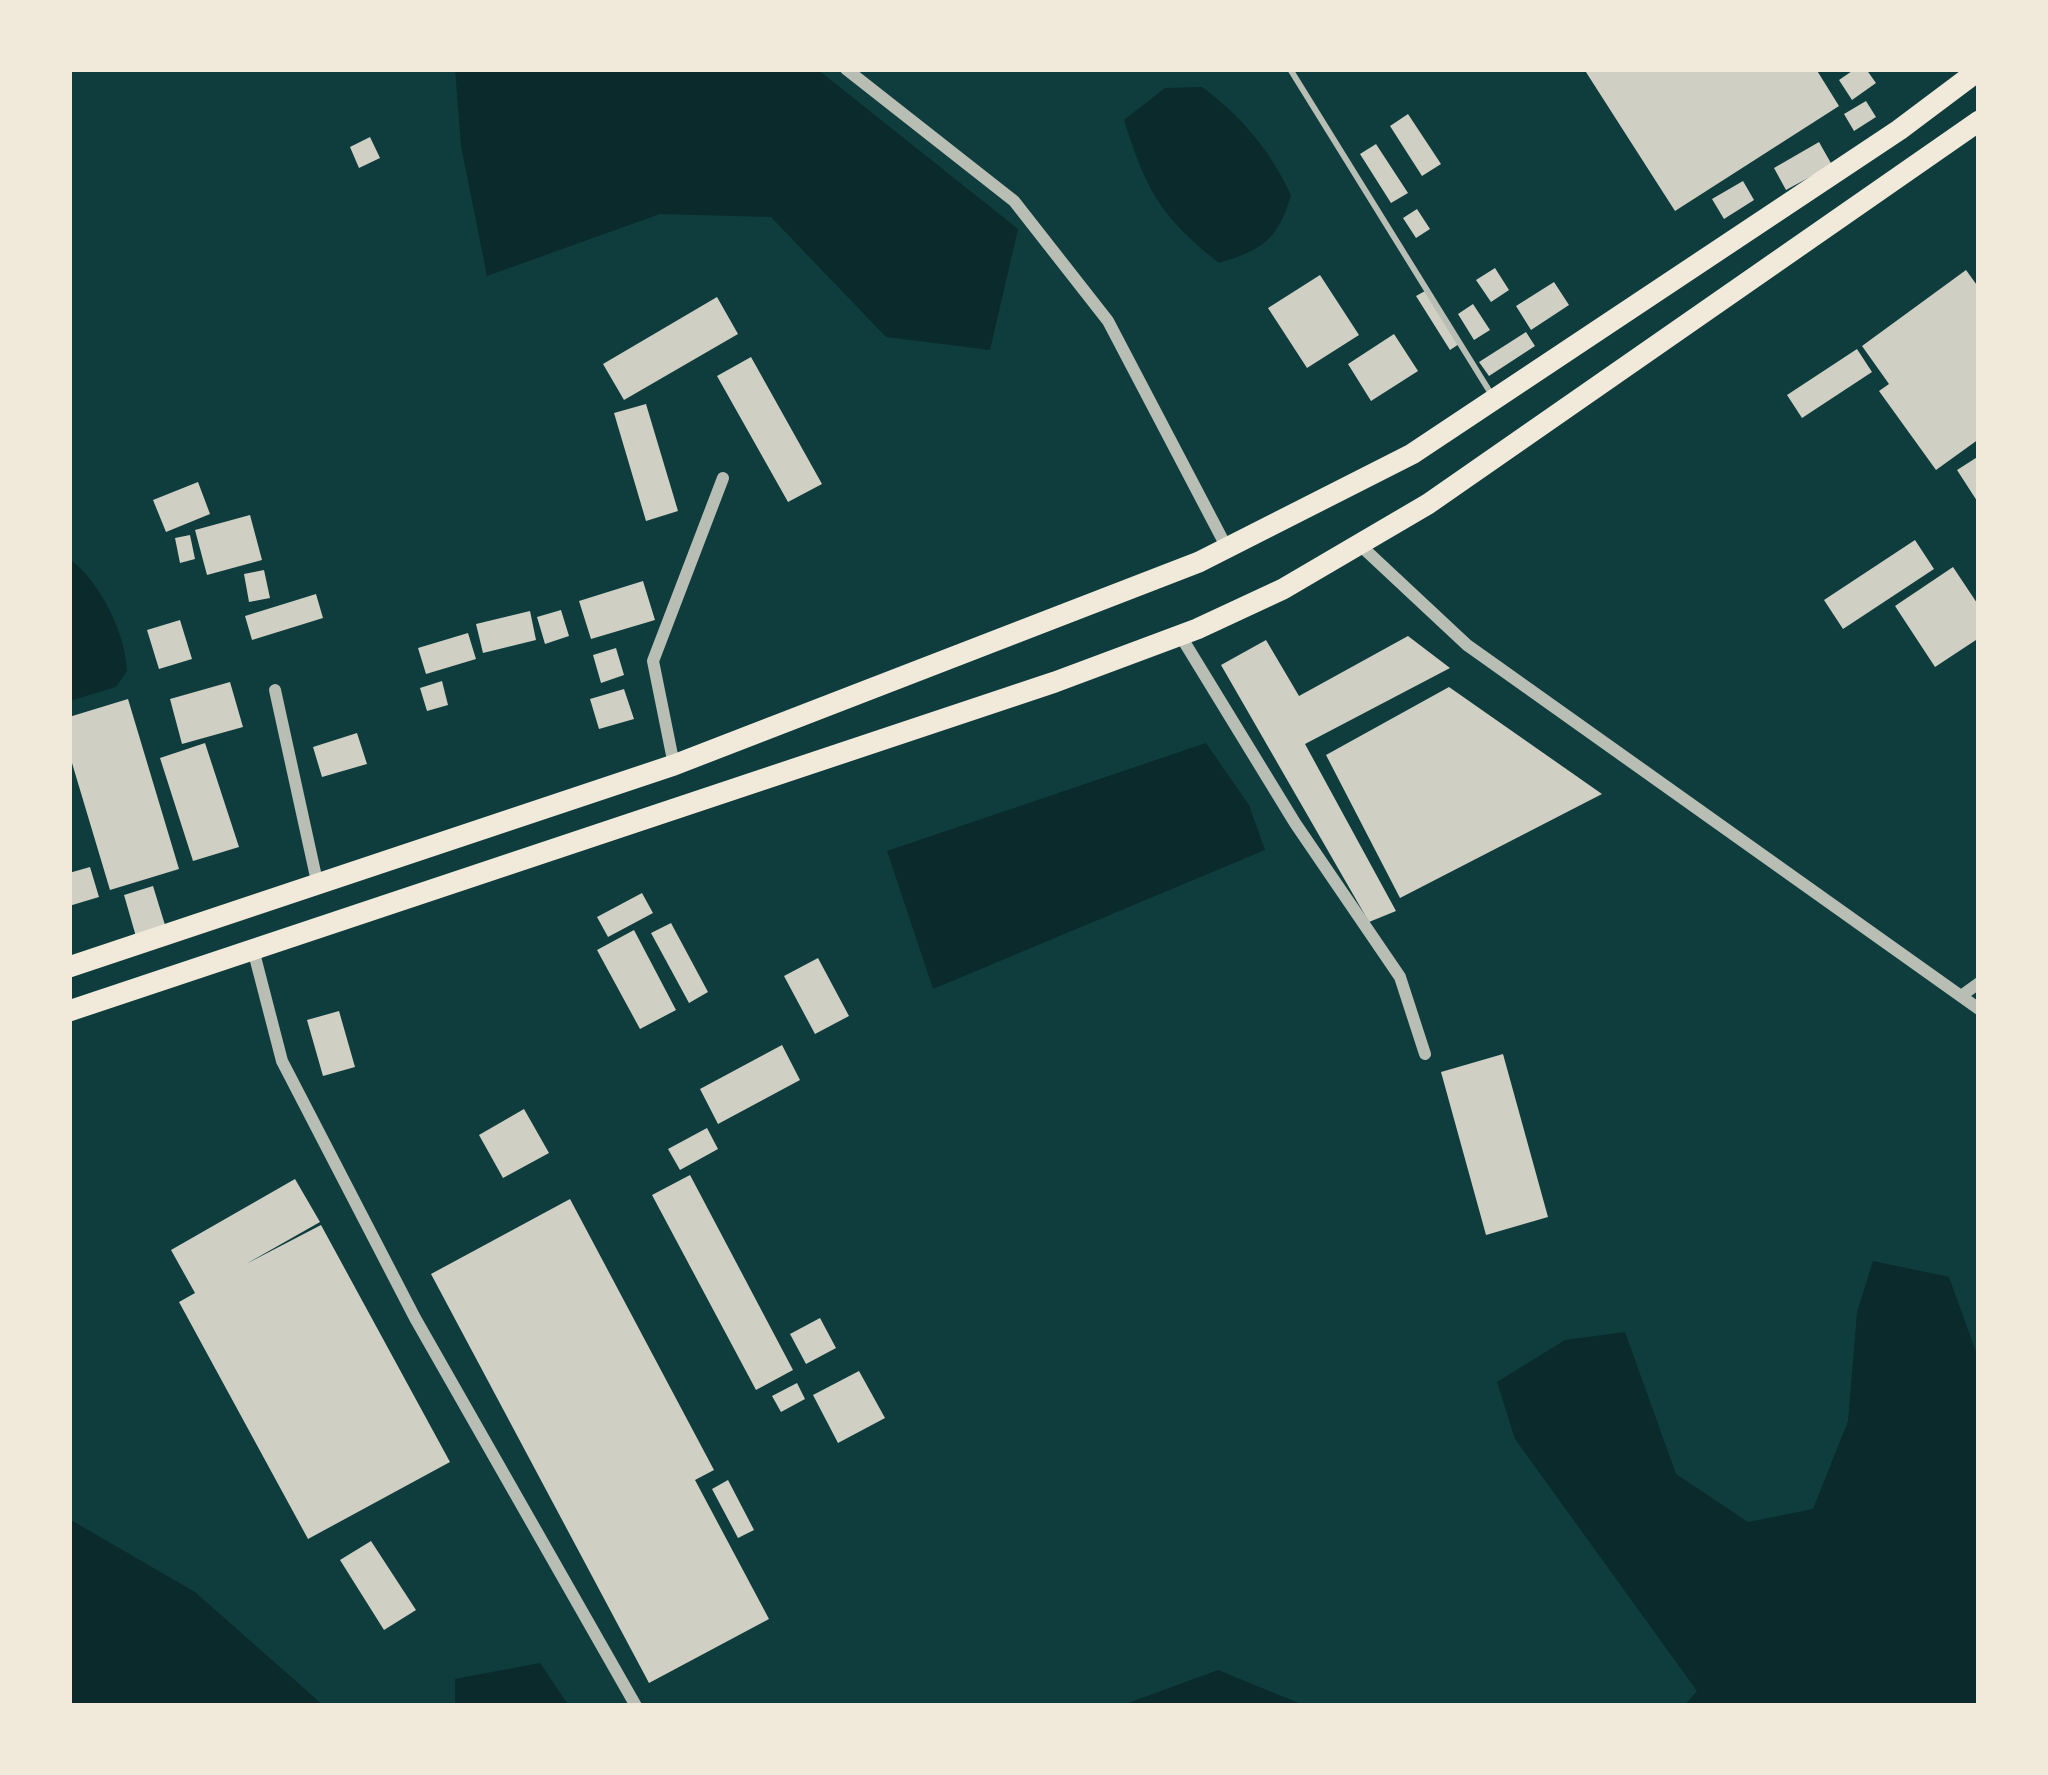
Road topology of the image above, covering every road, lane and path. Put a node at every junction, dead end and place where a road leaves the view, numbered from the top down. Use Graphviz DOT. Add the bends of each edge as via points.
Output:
graph roads {
  1 [pos="846,69"];
  2 [pos="1290,69"];
  3 [pos="1979,70"];
  4 [pos="1979,121"];
  5 [pos="1495,400"];
  6 [pos="723,478"];
  7 [pos="1360,545"];
  8 [pos="1227,548"];
  9 [pos="1180,635"];
  10 [pos="275,690"];
  11 [pos="674,765"];
  12 [pos="318,888"];
  13 [pos="254,953"];
  14 [pos="69,967"];
  15 [pos="1979,982"];
  16 [pos="1961,996"];
  17 [pos="1979,1009"];
  18 [pos="69,1011"];
  19 [pos="1425,1054"];
  20 [pos="637,1706"];
  1 -- 8 [label="street" via="1014,201 1108,321"];
  2 -- 5 [label="lane"];
  3 -- 5 [label="highway"];
  4 -- 7 [label="highway" via="1538,431"];
  5 -- 8 [label="highway" via="1412,454"];
  6 -- 11 [label="street" via="653,661"];
  7 -- 9 [label="highway"];
  7 -- 16 [label="street" via="1467,645"];
  8 -- 11 [label="highway"];
  9 -- 13 [label="highway"];
  9 -- 19 [label="street" via="1400,977"];
  10 -- 12 [label="street"];
  11 -- 12 [label="highway"];
  12 -- 14 [label="highway"];
  13 -- 18 [label="highway"];
  13 -- 20 [label="street" via="282,1061 415,1318"];
  15 -- 16 [label="street"];
  16 -- 17 [label="street"];
}
